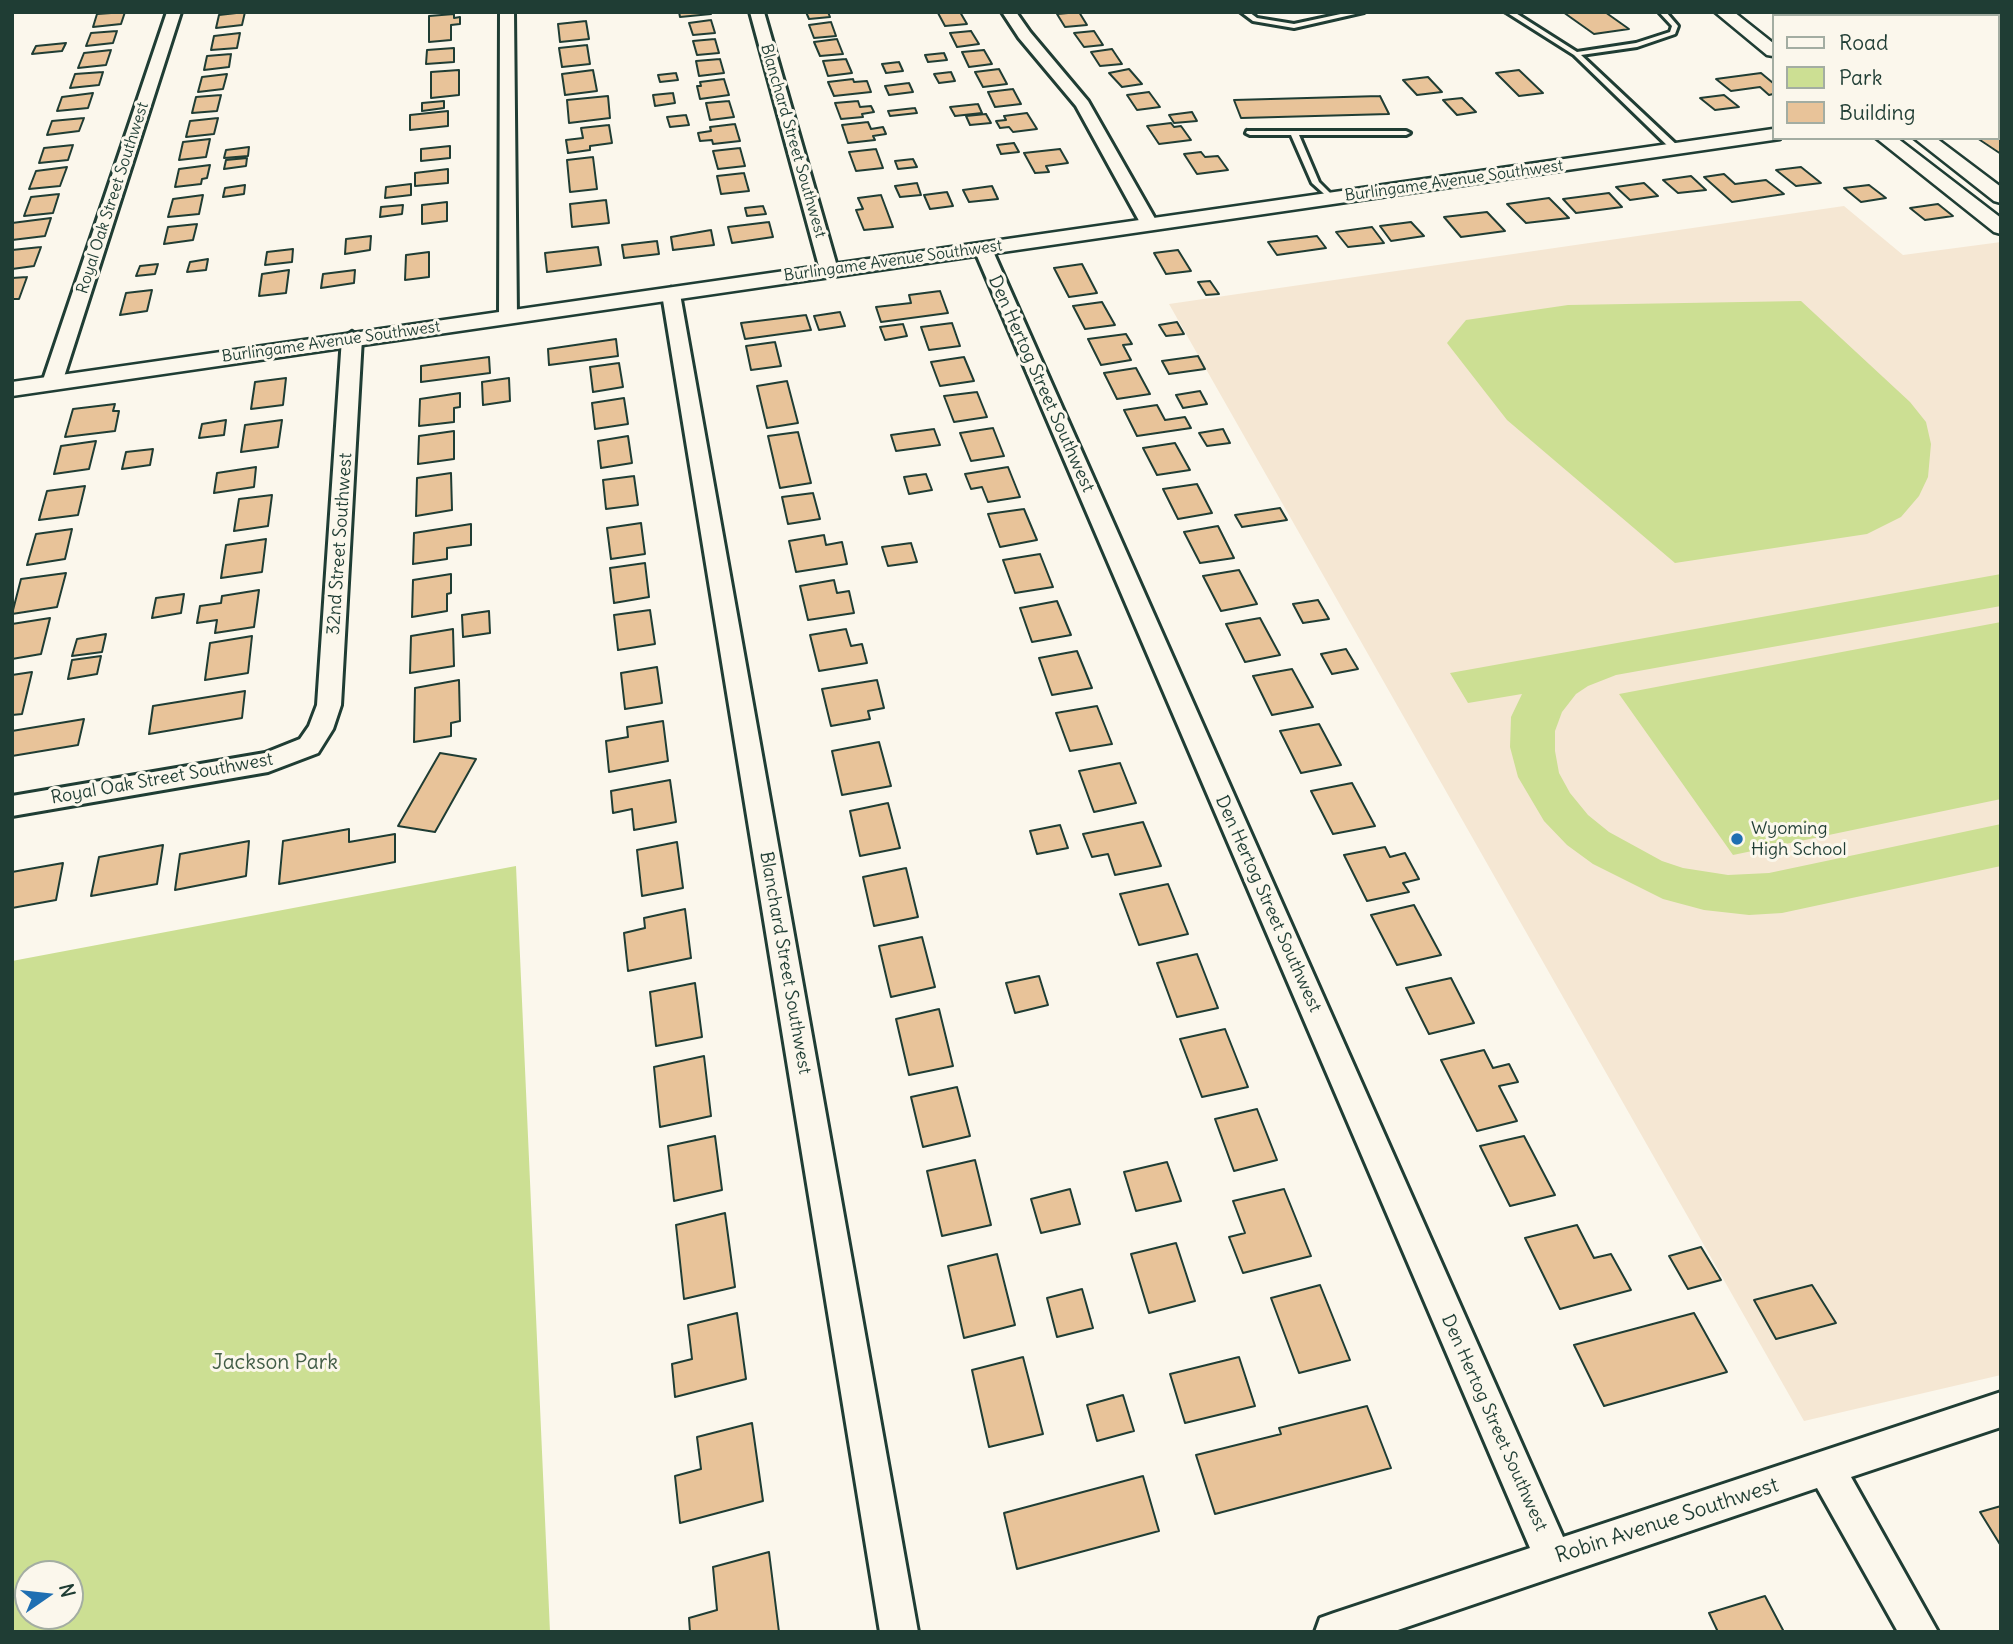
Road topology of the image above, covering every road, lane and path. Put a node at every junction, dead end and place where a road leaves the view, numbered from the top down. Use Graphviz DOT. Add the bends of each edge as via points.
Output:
graph roads {
  1 [pos="174,12"];
  2 [pos="507,12"];
  3 [pos="757,12"];
  4 [pos="1009,12"];
  5 [pos="1244,12"];
  6 [pos="1361,12"];
  7 [pos="1509,12"];
  8 [pos="1662,12"];
  9 [pos="1723,12"];
  10 [pos="1772,50"];
  11 [pos="1576,54"];
  12 [pos="1250,133"];
  13 [pos="1294,133"];
  14 [pos="1406,133"];
  15 [pos="1772,135"];
  16 [pos="1888,140"];
  17 [pos="1926,140"];
  18 [pos="1676,149"];
  19 [pos="1999,194"];
  20 [pos="1331,198"];
  21 [pos="1149,224"];
  22 [pos="2001,228"];
  23 [pos="982,249"];
  24 [pos="829,270"];
  25 [pos="671,294"];
  26 [pos="508,317"];
  27 [pos="352,338"];
  28 [pos="52,383"];
  29 [pos="12,389"];
  30 [pos="309,746"];
  31 [pos="12,806"];
  32 [pos="2001,1409"];
  33 [pos="1826,1469"];
  34 [pos="1553,1558"];
  35 [pos="899,1632"];
  36 [pos="1334,1632"];
  37 [pos="1919,1632"];
  1 -- 28 [label="street, Royal Oak Street Southwest"];
  2 -- 26 [label="street"];
  3 -- 24 [label="street, Blanchard Street Southwest"];
  4 -- 21 [label="street" via="1083,104"];
  5 -- 6 [label="lane" via="1255,20 1294,26"];
  7 -- 11 [label="lane"];
  8 -- 11 [label="lane" via="1675,26 1673,33 1637,45"];
  9 -- 10 [label="street"];
  11 -- 18 [label="lane"];
  12 -- 13 [label="lane"];
  13 -- 14 [label="lane"];
  13 -- 20 [label="lane" via="1316,183"];
  15 -- 18 [label="street, Burlingame Avenue Southwest"];
  16 -- 22 [label="street"];
  17 -- 19 [label="street"];
  18 -- 20 [label="street, Burlingame Avenue Southwest"];
  20 -- 21 [label="street, Burlingame Avenue Southwest"];
  21 -- 23 [label="street, Burlingame Avenue Southwest"];
  23 -- 24 [label="street, Burlingame Avenue Southwest"];
  23 -- 34 [label="street, Den Hertog Street Southwest"];
  24 -- 25 [label="street, Burlingame Avenue Southwest"];
  25 -- 26 [label="street, Burlingame Avenue Southwest"];
  25 -- 35 [label="street, Blanchard Street Southwest"];
  26 -- 27 [label="street, Burlingame Avenue Southwest"];
  27 -- 28 [label="street, Burlingame Avenue Southwest"];
  27 -- 30 [label="street, 32nd Street Southwest" via="329,705"];
  28 -- 29 [label="street, Burlingame Avenue Southwest"];
  30 -- 31 [label="street, Royal Oak Street Southwest" via="268,762"];
  32 -- 33 [label="street, Robin Avenue Southwest"];
  33 -- 34 [label="street, Robin Avenue Southwest"];
  33 -- 37 [label="street"];
  34 -- 36 [label="street, Robin Avenue Southwest"];
}
